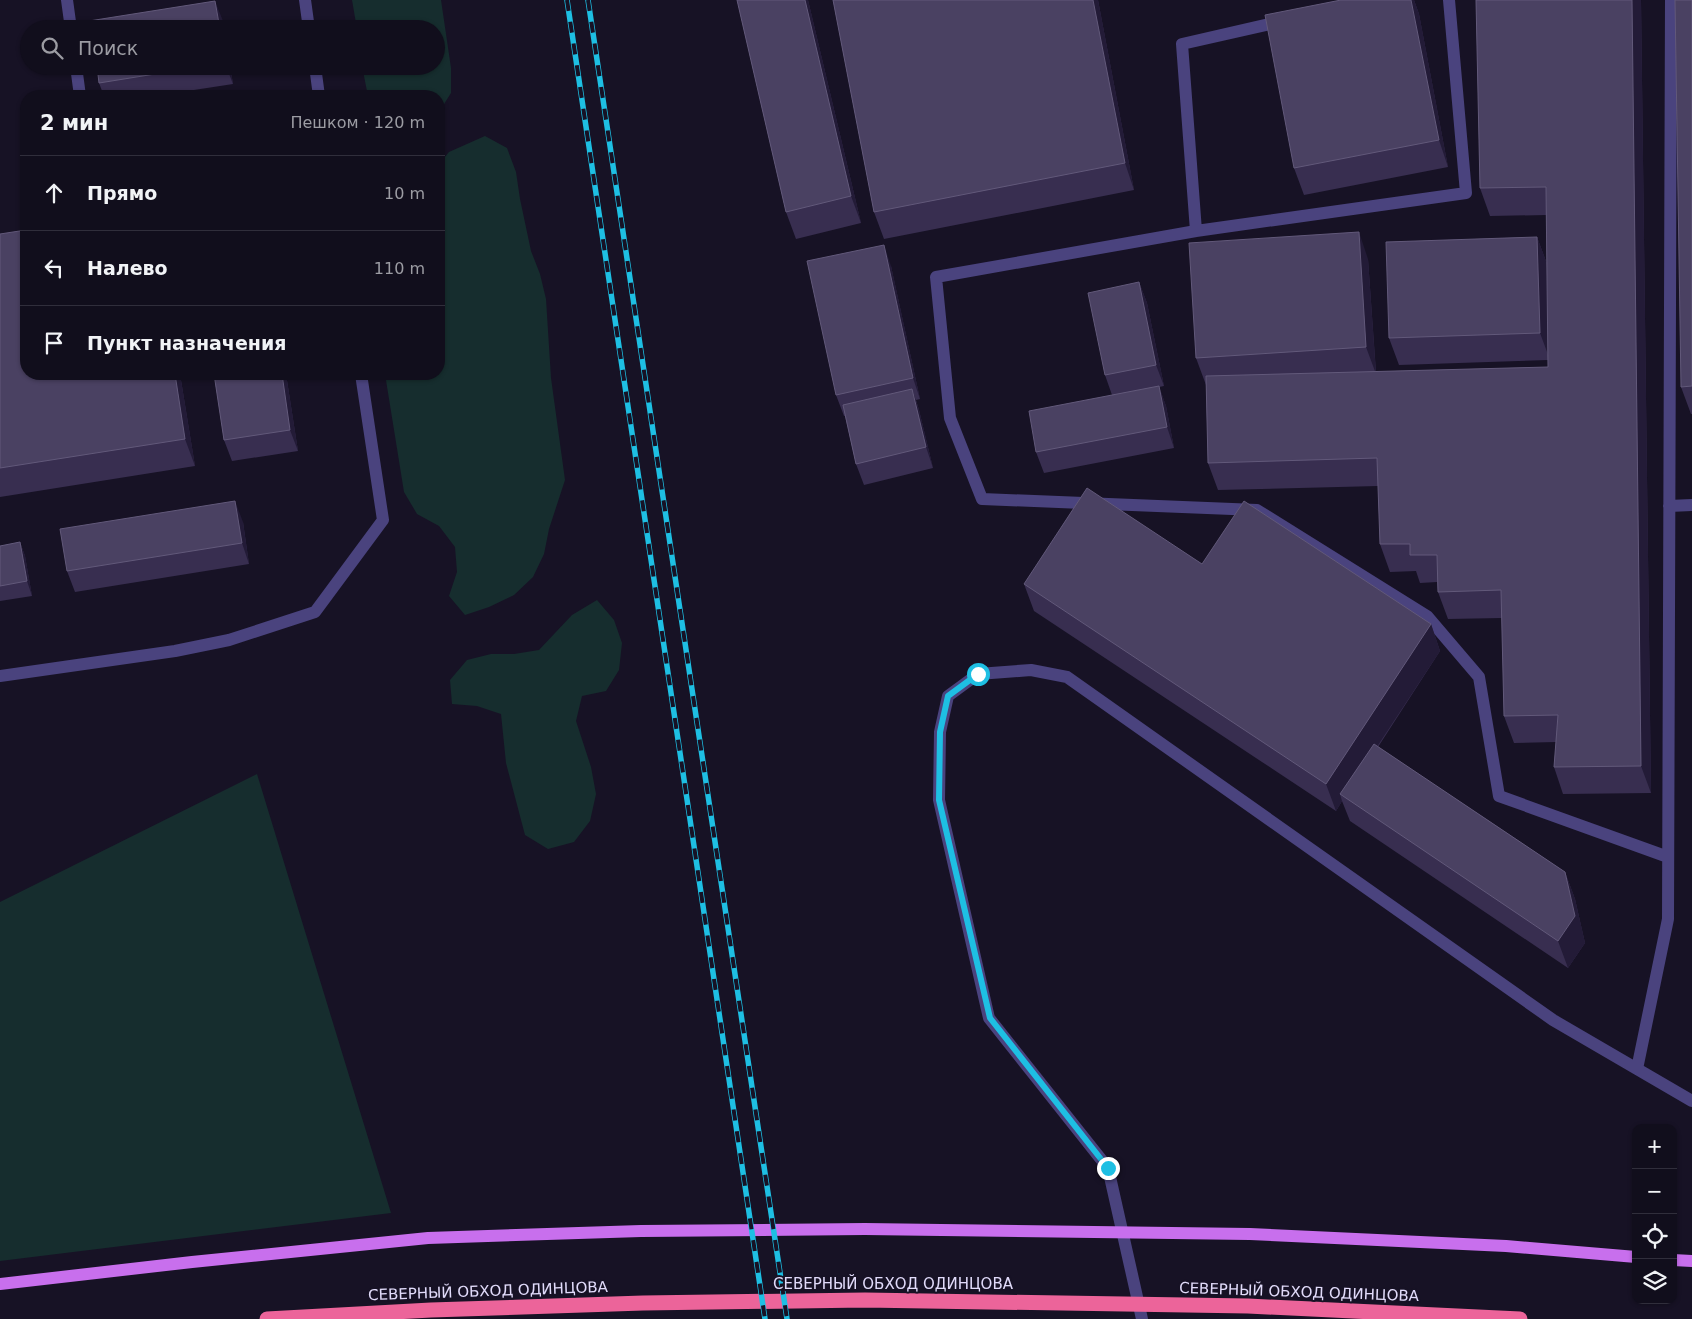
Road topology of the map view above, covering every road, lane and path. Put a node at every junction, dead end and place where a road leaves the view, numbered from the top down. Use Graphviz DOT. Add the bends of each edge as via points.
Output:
graph roads {
  1 [pos="67,0"];
  2 [pos="304,0"];
  3 [pos="1449,0"];
  4 [pos="1671,0"];
  5 [pos="1296,18"];
  6 [pos="70,20"];
  7 [pos="307,20"];
  8 [pos="77,75"];
  9 [pos="316,75"];
  10 [pos="79,90"];
  11 [pos="318,90"];
  12 [pos="1196,230"];
  13 [pos="362,380"];
  14 [pos="1692,505"];
  15 [pos="1669,506"];
  16 [pos="0,676"];
  17 [pos="1668,857"];
  18 [pos="1637,1069"];
  19 [pos="1692,1101"];
  20 [pos="1632,1257"];
  21 [pos="1677,1260"];
  22 [pos="1692,1261"];
  23 [pos="0,1284"];
  24 [pos="267,1319"];
  25 [pos="1142,1319"];
  26 [pos="1520,1319"];
  1 -- 6 [label="street"];
  2 -- 7 [label="street"];
  3 -- 12 [label="street" via="1466,193"];
  4 -- 15 [label="street"];
  5 -- 12 [label="street" via="1182,44"];
  8 -- 10 [label="street"];
  9 -- 11 [label="street"];
  12 -- 17 [label="street" via="936,277 950,418 982,499 1258,510 1426,616 1479,677 1499,796"];
  13 -- 16 [label="street" via="383,520 315,612 229,640 175,651"];
  14 -- 15 [label="street"];
  15 -- 17 [label="street"];
  17 -- 18 [label="street" via="1668,918"];
  18 -- 19 [label="street"];
  18 -- 25 [label="street" via="1553,1020 1067,677 1031,670 978,674 948,696 940,732 939,800 990,1018 1108,1168"];
  20 -- 23 [label="main road" via="1506,1246 1211,1234 865,1229 641,1231 428,1238"];
  21 -- 22 [label="main road"];
  24 -- 26 [label="highway, СЕВЕРНЫЙ ОБХОД ОДИНЦОВА" via="643,1302 865,1300 1248,1306"];
}
